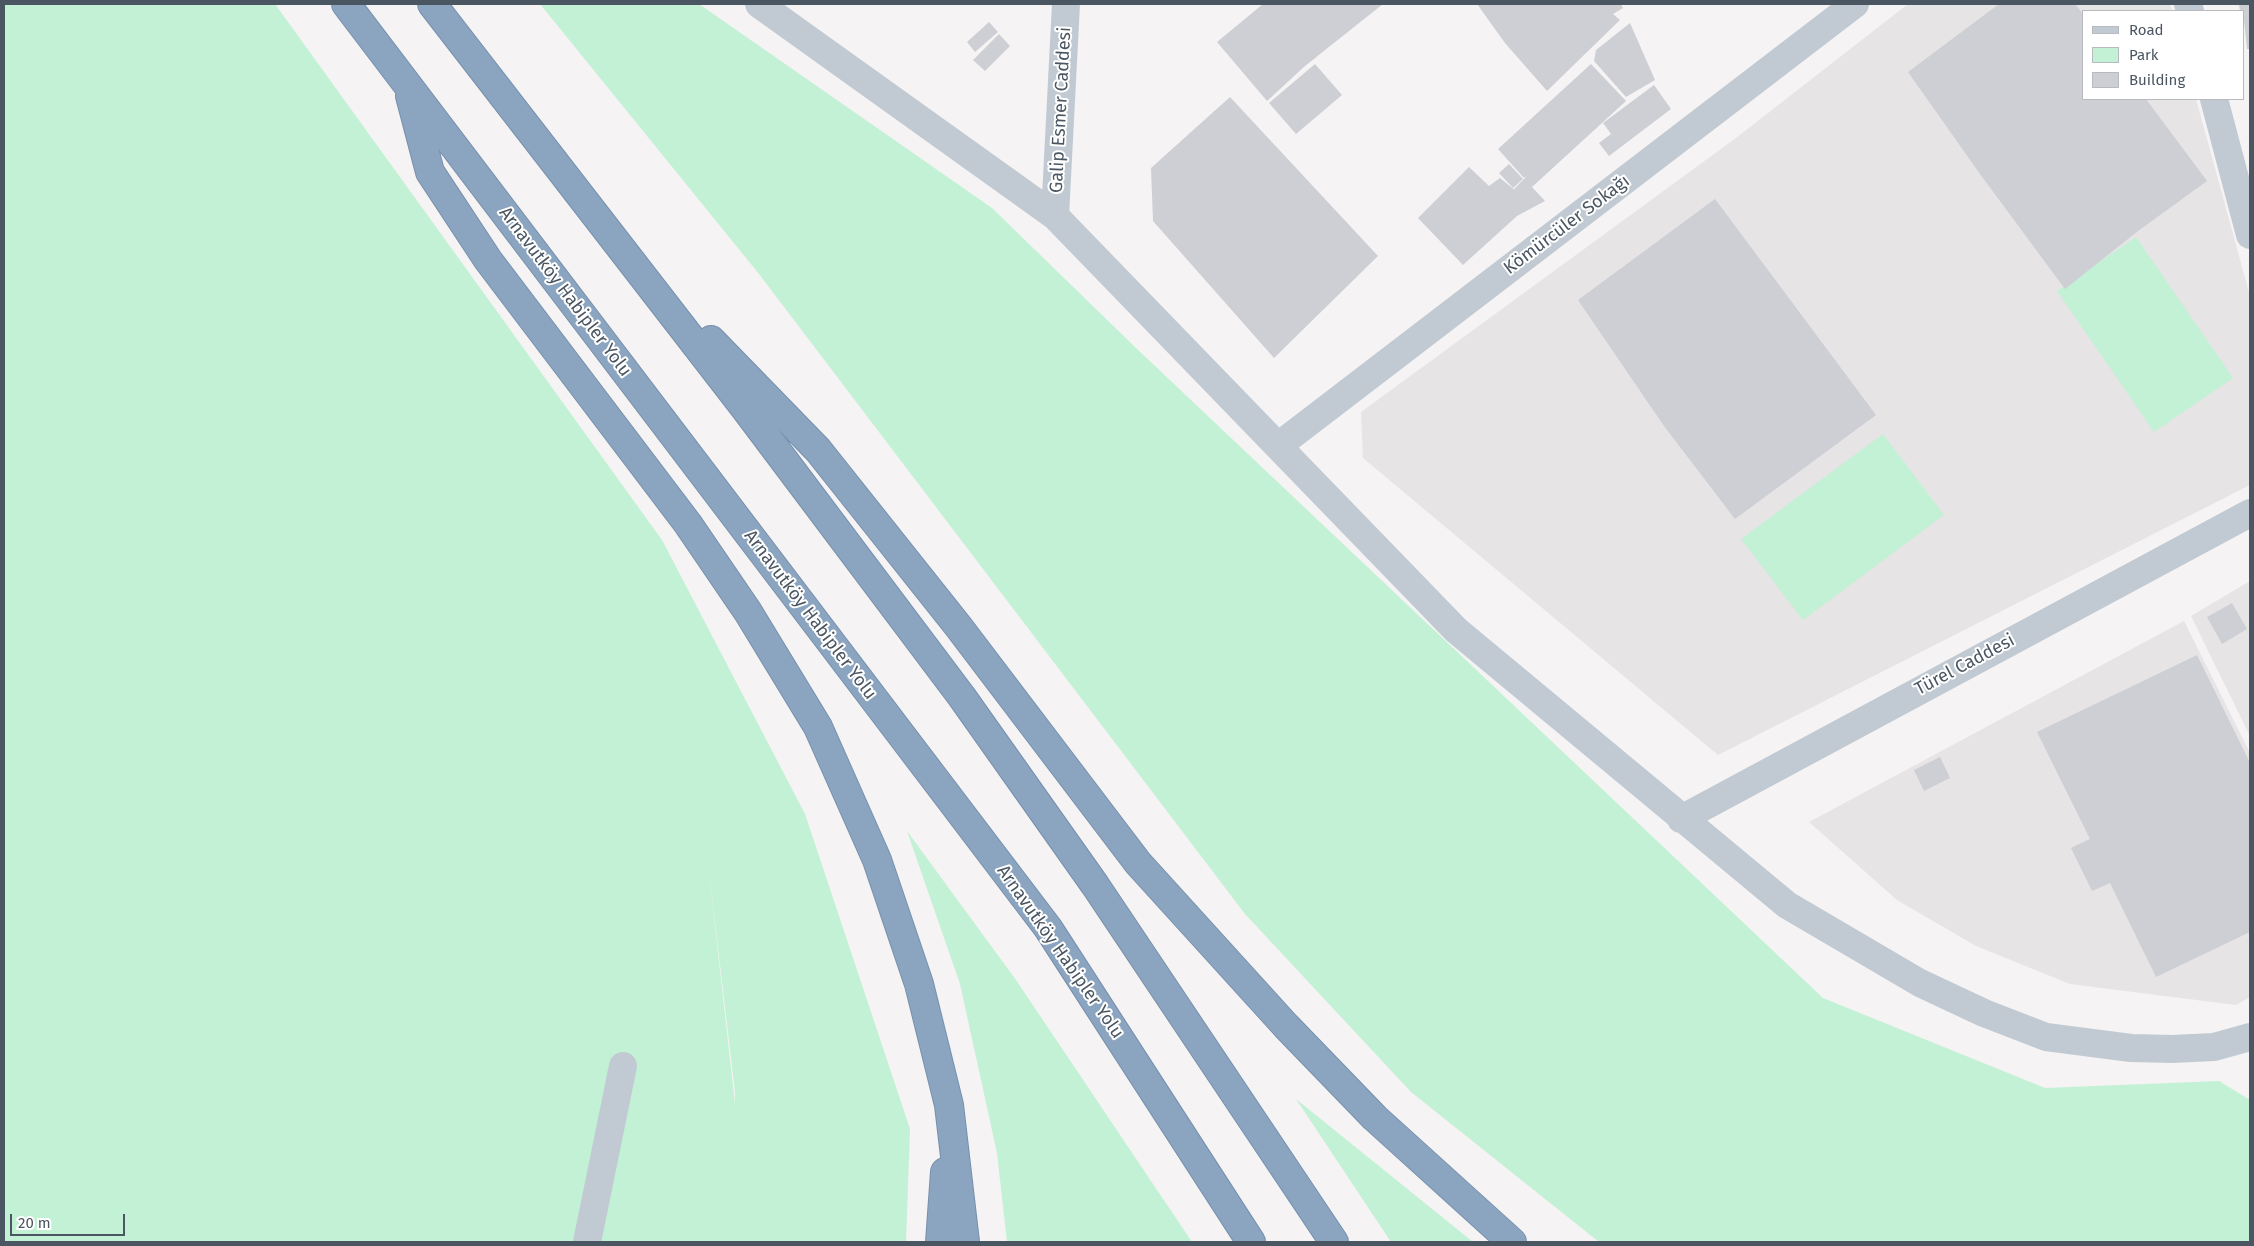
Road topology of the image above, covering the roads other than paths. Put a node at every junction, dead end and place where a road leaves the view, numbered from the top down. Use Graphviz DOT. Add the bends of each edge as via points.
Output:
graph roads {
  1 [pos="346,4"];
  2 [pos="432,4"];
  3 [pos="758,4"];
  4 [pos="1066,4"];
  5 [pos="1855,4"];
  6 [pos="407,84"];
  7 [pos="2214,100"];
  8 [pos="1055,216"];
  9 [pos="2250,235"];
  10 [pos="627,258"];
  11 [pos="1278,446"];
  12 [pos="2250,513"];
  13 [pos="1681,819"];
  14 [pos="2250,1037"];
  15 [pos="623,1066"];
  16 [pos="949,1105"];
  17 [pos="587,1242"];
  18 [pos="940,1242"];
  19 [pos="965,1242"];
  20 [pos="1251,1242"];
  21 [pos="1334,1242"];
  22 [pos="1512,1242"];
  1 -- 6 [label="highway, Arnavutköy Habipler Yolu"];
  2 -- 10 [label="highway"];
  3 -- 8 [label="street"];
  4 -- 8 [label="street, Galip Esmer Caddesi"];
  5 -- 11 [label="street, Kömürcüler Sokağı"];
  6 -- 16 [label="highway" via="430,172 488,260 688,524 748,612 818,727 877,860 919,984"];
  6 -- 20 [label="highway, Arnavutköy Habipler Yolu" via="1048,928"];
  7 -- 9 [label="street"];
  8 -- 11 [label="street"];
  10 -- 21 [label="highway" via="744,407 962,697 1106,900"];
  10 -- 22 [label="highway" via="818,450 958,626 1138,863 1218,953 1375,1118"];
  11 -- 13 [label="street" via="1456,630"];
  12 -- 13 [label="street, Türel Caddesi"];
  13 -- 14 [label="street" via="1786,905 1920,983 2046,1037 2131,1048 2172,1049 2214,1047"];
  15 -- 17 [label="street"];
  16 -- 18 [label="highway"];
  16 -- 19 [label="highway"];
}
